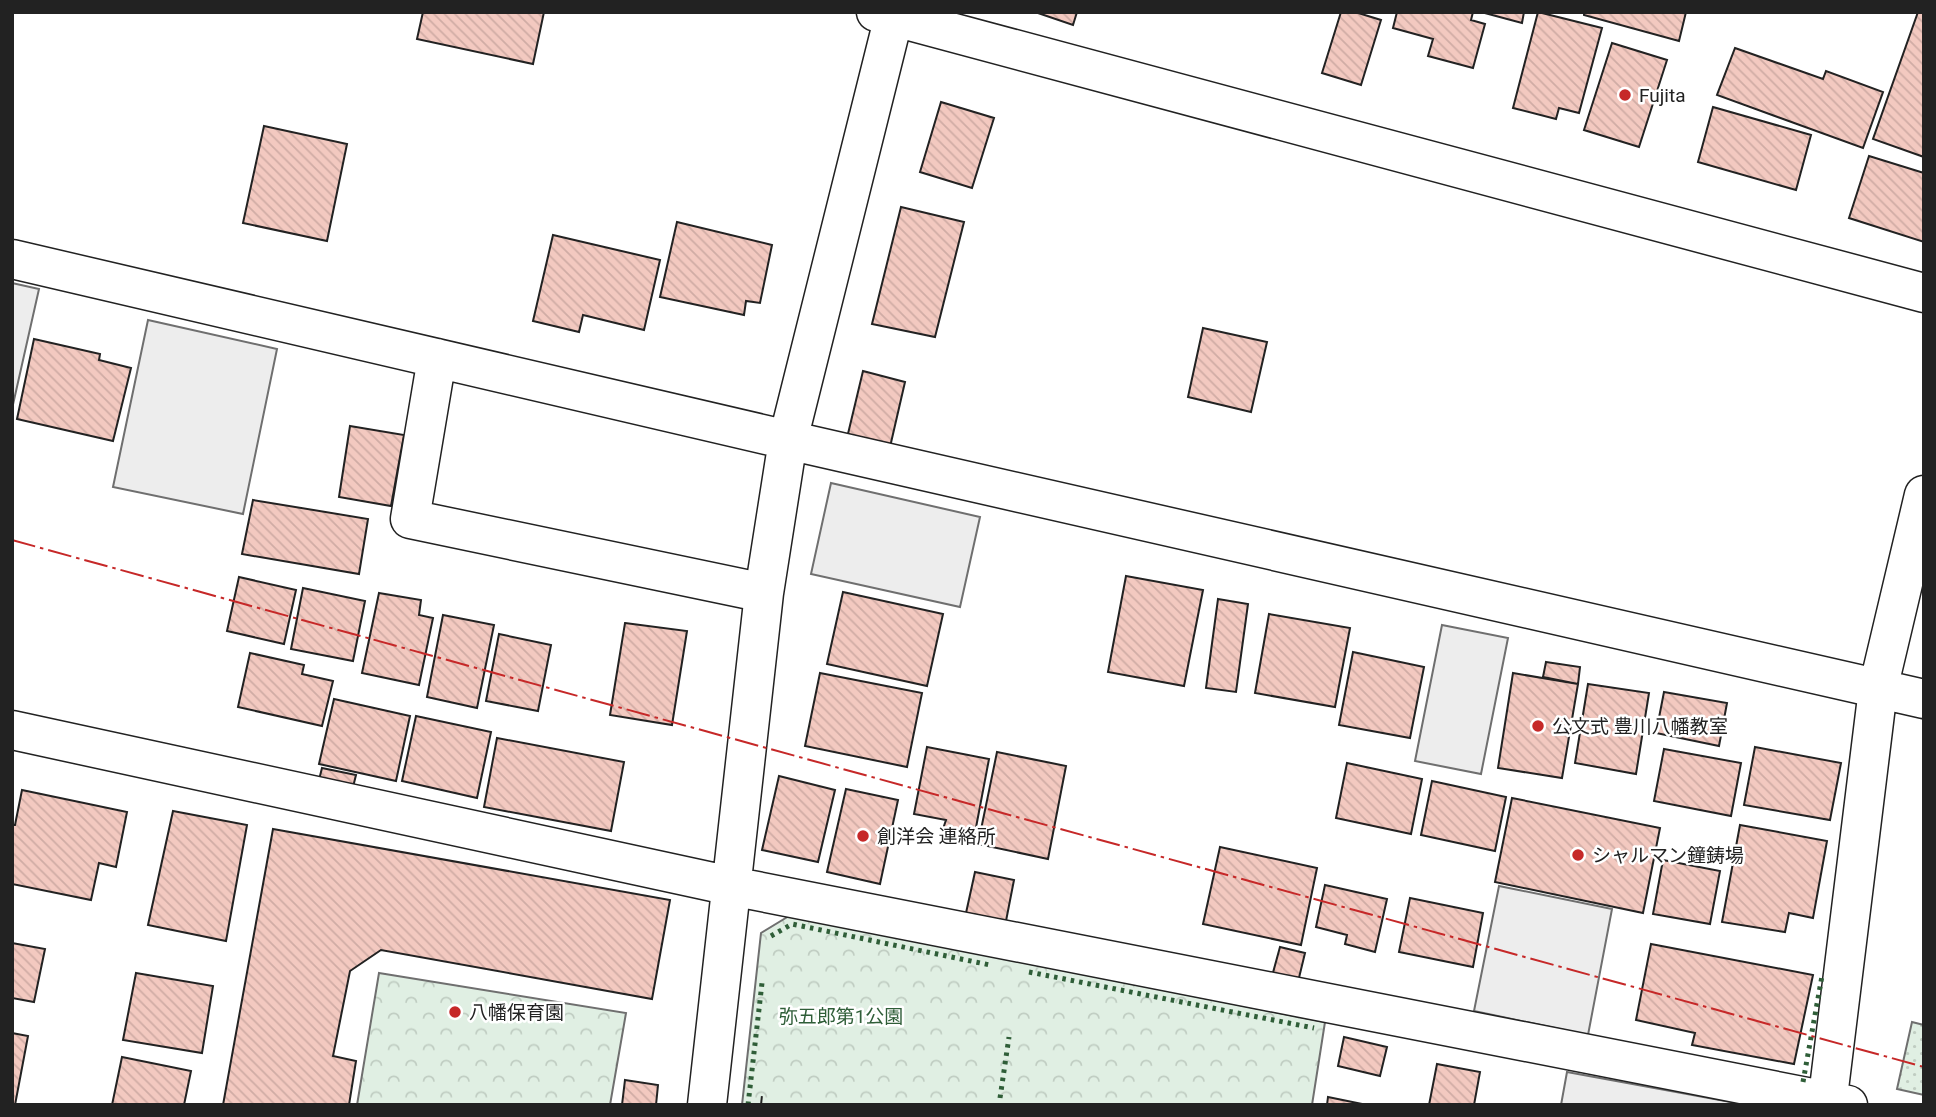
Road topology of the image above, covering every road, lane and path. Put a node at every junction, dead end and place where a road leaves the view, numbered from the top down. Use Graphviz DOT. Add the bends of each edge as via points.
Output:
graph roads {
  1 [pos="888,14"];
  2 [pos="12,259"];
  3 [pos="1924,293"];
  4 [pos="437,358"];
  5 [pos="788,440"];
  6 [pos="1924,495"];
  7 [pos="764,593"];
  8 [pos="1878,689"];
  9 [pos="1924,699"];
  10 [pos="12,730"];
  11 [pos="731,886"];
  12 [pos="1834,1103"];
  13 [pos="707,1105"];
  1 -- 3 [label="street"];
  1 -- 5 [label="street"];
  2 -- 4 [label="street"];
  4 -- 5 [label="street"];
  4 -- 7 [label="street" via="410,519"];
  5 -- 7 [label="street"];
  5 -- 8 [label="street"];
  6 -- 8 [label="street"];
  7 -- 11 [label="street"];
  8 -- 9 [label="street"];
  8 -- 12 [label="street"];
  10 -- 11 [label="street"];
  11 -- 12 [label="street"];
  11 -- 13 [label="street"];
}
